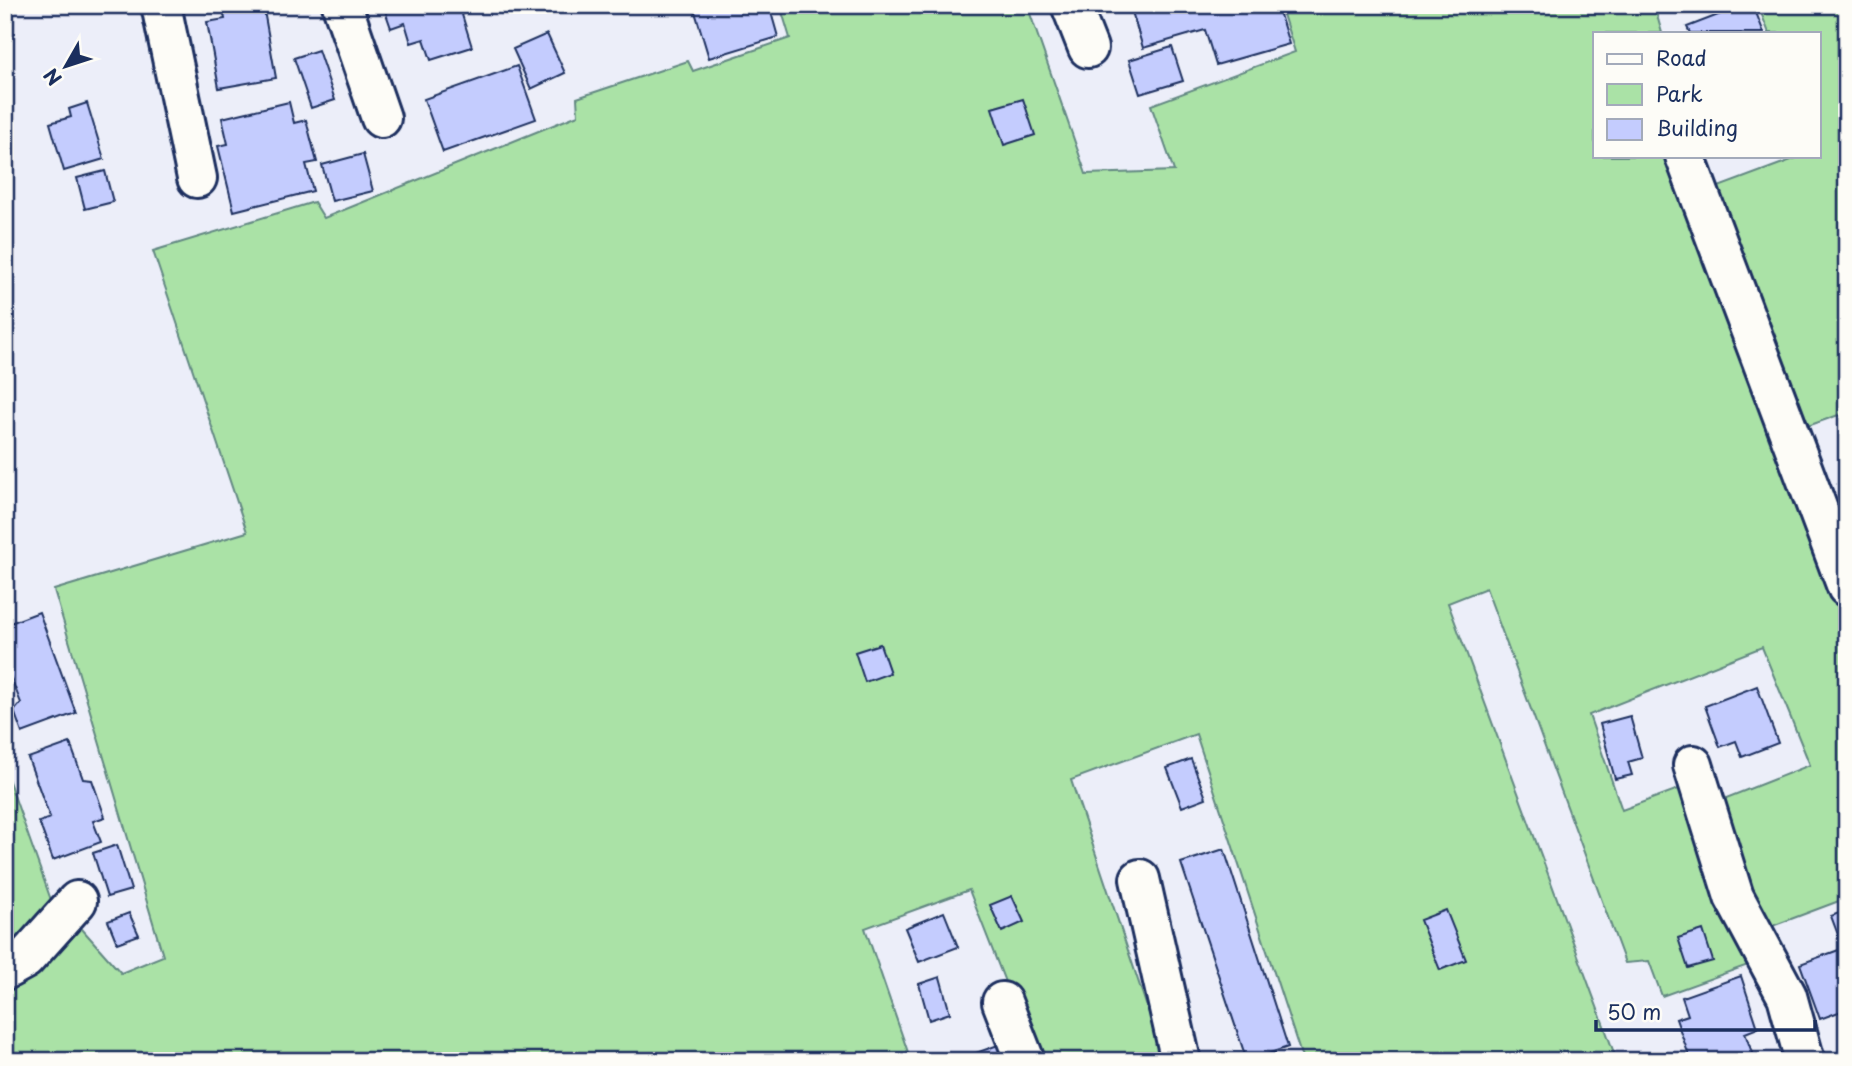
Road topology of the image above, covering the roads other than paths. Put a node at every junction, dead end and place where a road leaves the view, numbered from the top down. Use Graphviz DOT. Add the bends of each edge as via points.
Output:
graph roads {
  1 [pos="161,5"];
  2 [pos="342,5"];
  3 [pos="1071,5"];
  4 [pos="1088,48"];
  5 [pos="381,118"];
  6 [pos="1686,158"];
  7 [pos="197,178"];
  8 [pos="1847,587"];
  9 [pos="1693,765"];
  10 [pos="1140,879"];
  11 [pos="77,901"];
  12 [pos="5,970"];
  13 [pos="1002,1002"];
  14 [pos="1025,1061"];
  15 [pos="1181,1061"];
  16 [pos="1805,1061"];
  1 -- 7 [label="street"];
  2 -- 5 [label="street"];
  3 -- 4 [label="street"];
  6 -- 8 [label="street"];
  9 -- 16 [label="street" via="1734,897 1787,996"];
  10 -- 15 [label="street"];
  11 -- 12 [label="street" via="25,959"];
  13 -- 14 [label="street"];
}
